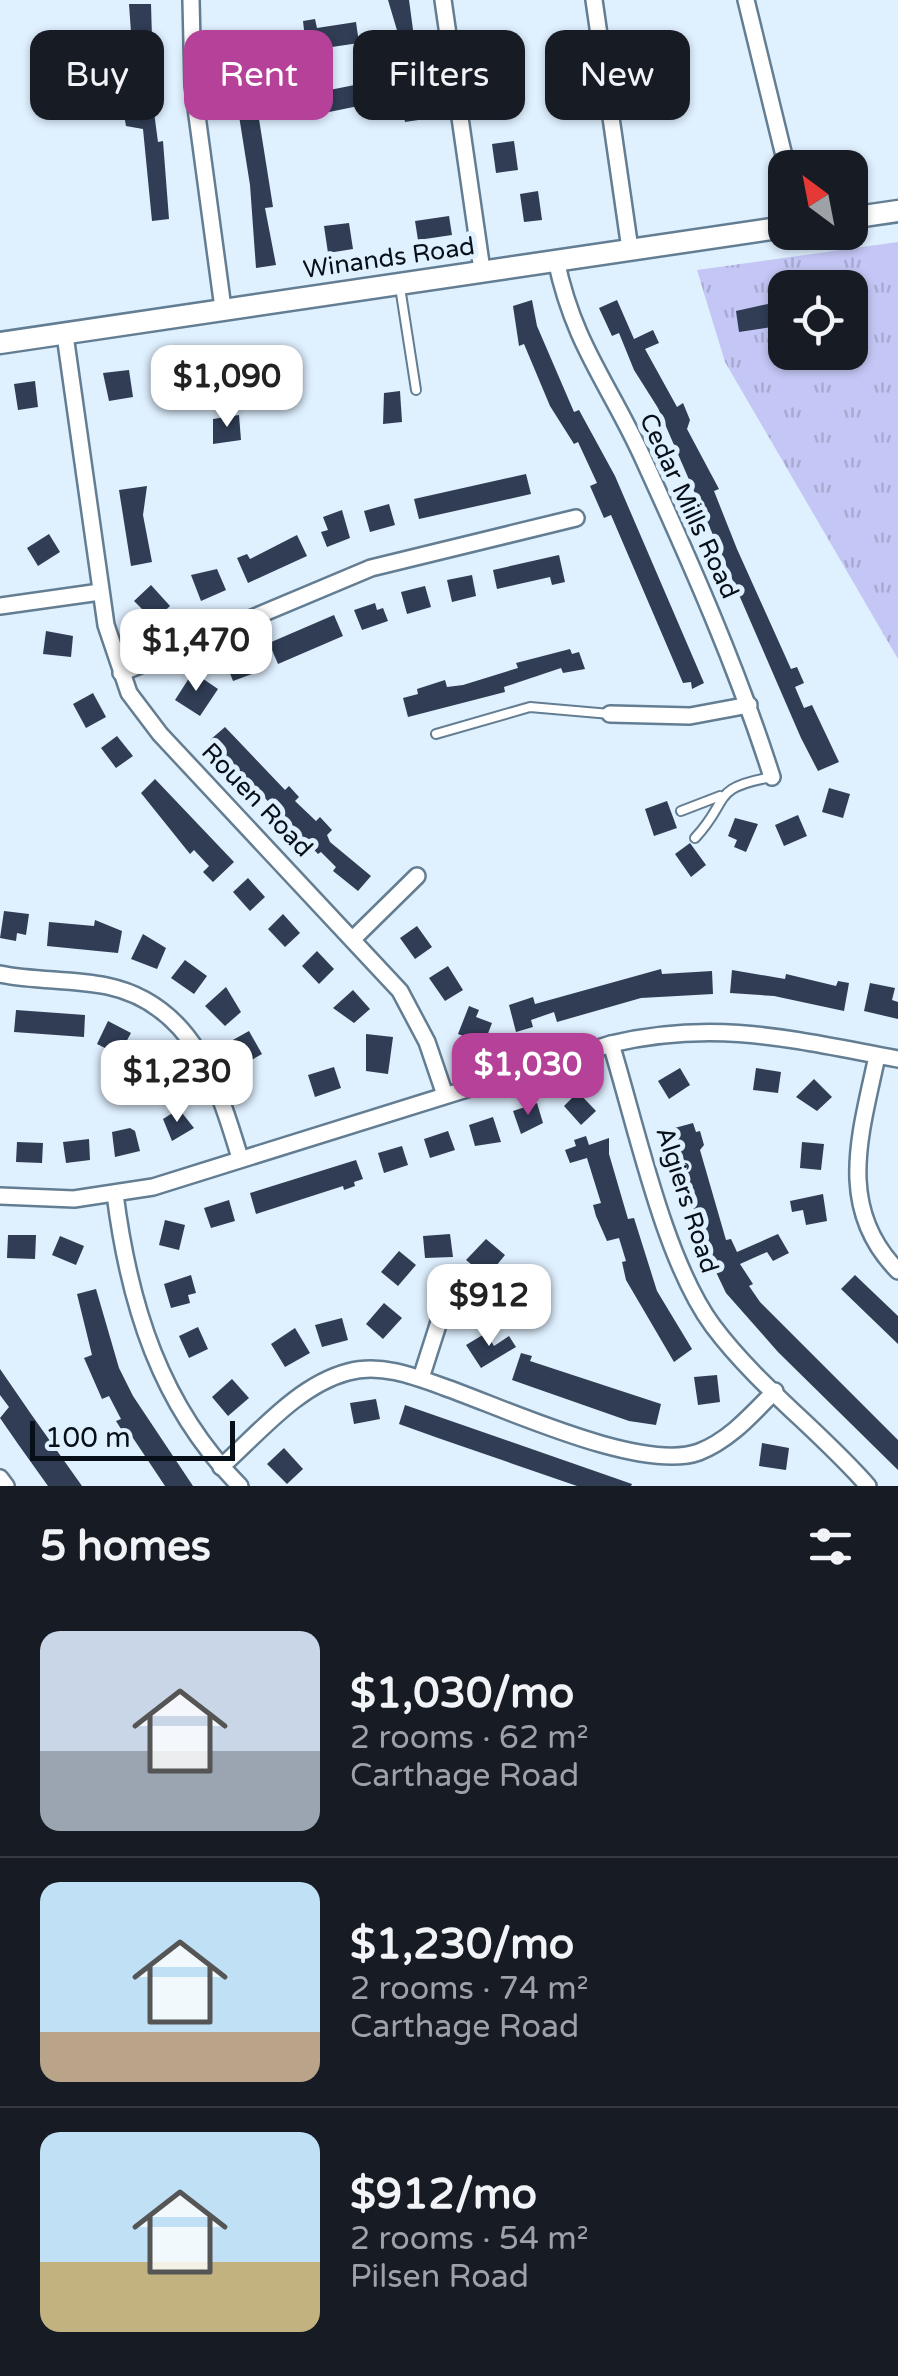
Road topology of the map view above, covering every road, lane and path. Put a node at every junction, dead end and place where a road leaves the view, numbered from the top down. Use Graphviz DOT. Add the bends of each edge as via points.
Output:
graph roads {
  1 [pos="191,0"];
  2 [pos="443,0"];
  3 [pos="594,0"];
  4 [pos="746,0"];
  5 [pos="783,150"];
  6 [pos="898,211"];
  7 [pos="868,215"];
  8 [pos="768,229"];
  9 [pos="630,249"];
  10 [pos="556,260"];
  11 [pos="482,270"];
  12 [pos="399,282"];
  13 [pos="224,308"];
  14 [pos="65,334"];
  15 [pos="0,344"];
  16 [pos="416,390"];
  17 [pos="576,518"];
  18 [pos="100,592"];
  19 [pos="0,606"];
  20 [pos="120,673"];
  21 [pos="749,705"];
  22 [pos="610,714"];
  23 [pos="436,734"];
  24 [pos="772,777"];
  25 [pos="720,796"];
  26 [pos="681,811"];
  27 [pos="695,838"];
  28 [pos="418,876"];
  29 [pos="354,938"];
  30 [pos="0,974"];
  31 [pos="612,1044"];
  32 [pos="877,1056"];
  33 [pos="898,1059"];
  34 [pos="445,1095"];
  35 [pos="240,1158"];
  36 [pos="115,1194"];
  37 [pos="0,1196"];
  38 [pos="898,1271"];
  39 [pos="444,1303"];
  40 [pos="420,1378"];
  41 [pos="775,1390"];
  42 [pos="221,1467"];
  43 [pos="0,1478"];
  44 [pos="6,1486"];
  45 [pos="240,1486"];
  46 [pos="868,1486"];
  1 -- 13 [label="street" via="193,86"];
  2 -- 11 [label="street"];
  3 -- 9 [label="street"];
  4 -- 5 [label="street"];
  6 -- 7 [label="street"];
  8 -- 9 [label="street, Winands Road"];
  9 -- 10 [label="street, Winands Road"];
  10 -- 11 [label="street, Winands Road"];
  10 -- 21 [label="street, Cedar Mills Road" via="584,353 641,454"];
  11 -- 12 [label="street, Winands Road"];
  12 -- 13 [label="street, Winands Road"];
  12 -- 16 [label="lane"];
  13 -- 14 [label="street, Winands Road"];
  14 -- 15 [label="street, Winands Road"];
  14 -- 18 [label="street, Rouen Road"];
  17 -- 20 [label="street" via="372,568"];
  18 -- 19 [label="street"];
  18 -- 20 [label="street, Rouen Road"];
  20 -- 29 [label="street, Rouen Road" via="160,734"];
  21 -- 22 [label="street" via="690,716"];
  21 -- 24 [label="street, Cedar Mills Road"];
  22 -- 23 [label="lane" via="530,707"];
  24 -- 25 [label="lane" via="743,782"];
  25 -- 26 [label="lane"];
  25 -- 27 [label="lane"];
  28 -- 29 [label="street"];
  29 -- 34 [label="street, Rouen Road" via="400,991"];
  30 -- 35 [label="street" via="112,987 164,1014 209,1066"];
  31 -- 32 [label="street" via="706,1030"];
  31 -- 34 [label="street"];
  31 -- 41 [label="street, Algiers Road" via="688,1284 728,1345"];
  32 -- 33 [label="street"];
  32 -- 38 [label="street" via="855,1177 863,1220"];
  34 -- 35 [label="street"];
  35 -- 36 [label="street"];
  36 -- 37 [label="street"];
  36 -- 42 [label="street" via="130,1284 152,1353 183,1416"];
  39 -- 40 [label="street"];
  40 -- 41 [label="street" via="620,1450 660,1458 711,1447"];
  40 -- 42 [label="street" via="368,1369 335,1376 295,1401"];
  41 -- 46 [label="street, Algiers Road"];
  42 -- 45 [label="street"];
  43 -- 44 [label="street"];
}
